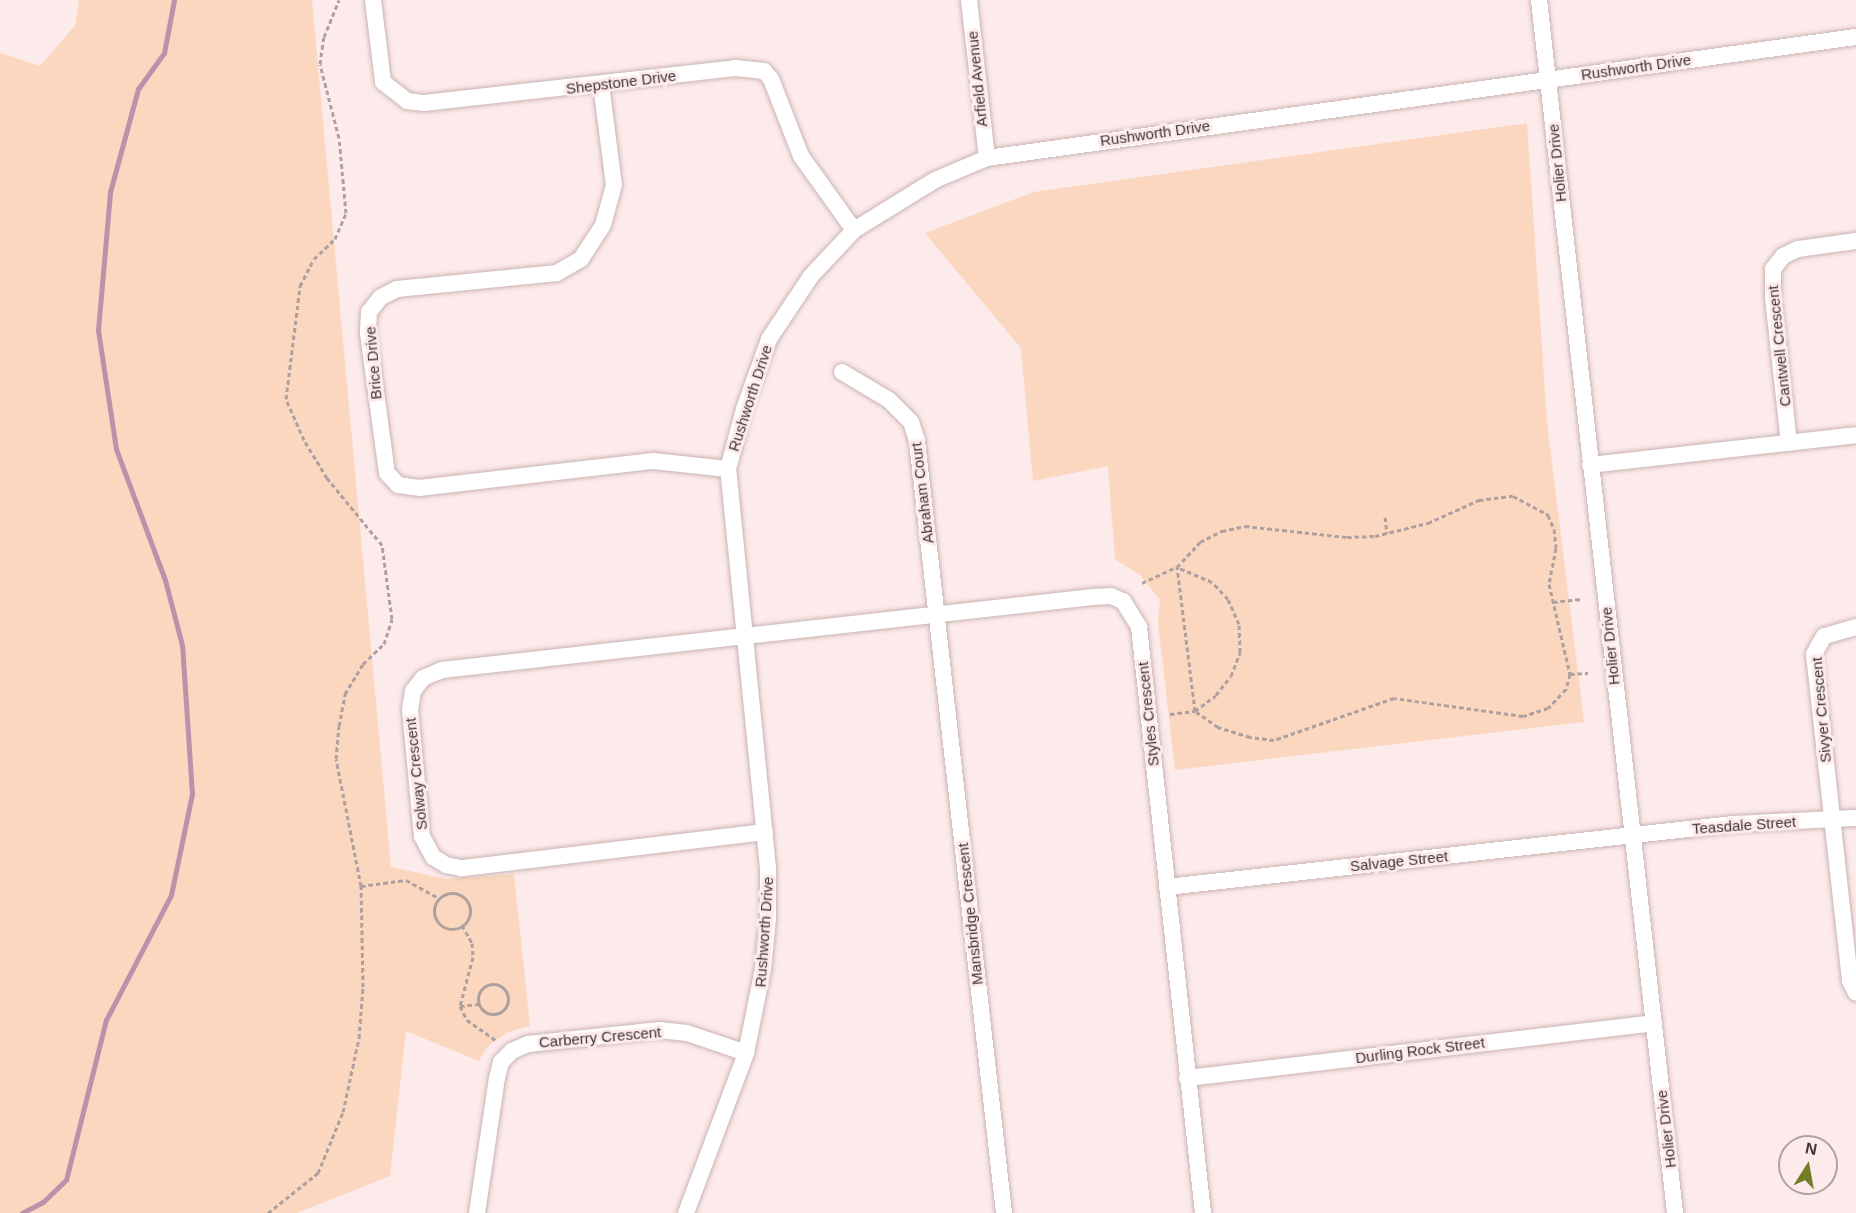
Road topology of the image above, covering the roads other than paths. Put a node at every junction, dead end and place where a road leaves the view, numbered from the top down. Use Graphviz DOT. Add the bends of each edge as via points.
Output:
graph roads {
  1 [pos="373,0"];
  2 [pos="969,0"];
  3 [pos="1539,0"];
  4 [pos="1856,37"];
  5 [pos="1548,79"];
  6 [pos="601,84"];
  7 [pos="987,158"];
  8 [pos="854,230"];
  9 [pos="1856,241"];
  10 [pos="842,372"];
  11 [pos="1856,435"];
  12 [pos="1789,443"];
  13 [pos="1590,465"];
  14 [pos="728,469"];
  15 [pos="937,615"];
  16 [pos="1856,627"];
  17 [pos="743,637"];
  18 [pos="1856,818"];
  19 [pos="1833,820"];
  20 [pos="765,832"];
  21 [pos="1631,835"];
  22 [pos="1167,887"];
  23 [pos="1856,993"];
  24 [pos="1654,1023"];
  25 [pos="746,1053"];
  26 [pos="1187,1078"];
  27 [pos="477,1213"];
  28 [pos="686,1213"];
  29 [pos="1004,1213"];
  30 [pos="1203,1213"];
  31 [pos="1676,1213"];
  1 -- 6 [label="street, Shepstone Drive" via="383,82 407,101 424,104"];
  2 -- 7 [label="street, Arfield Avenue"];
  3 -- 5 [label="street, Holier Drive"];
  4 -- 5 [label="street, Rushworth Drive"];
  5 -- 7 [label="street, Rushworth Drive"];
  5 -- 13 [label="street, Holier Drive"];
  6 -- 8 [label="street, Shepstone Drive" via="735,68 764,71 771,79 801,156"];
  6 -- 14 [label="street, Brice Drive" via="614,185 603,225 581,259 557,273 397,289 381,297 369,312 369,345 387,473 398,485 419,488 653,461"];
  7 -- 8 [label="street, Rushworth Drive" via="935,180"];
  8 -- 14 [label="street, Rushworth Drive" via="811,276 770,339 744,409"];
  9 -- 12 [label="street, Cantwell Crescent" via="1798,249 1783,255 1773,269"];
  10 -- 15 [label="street, Abraham Court" via="889,400 910,422 917,441"];
  11 -- 12 [label="street"];
  12 -- 13 [label="street"];
  13 -- 21 [label="street, Holier Drive"];
  14 -- 17 [label="street, Rushworth Drive"];
  15 -- 17 [label="street, Styles Crescent"];
  15 -- 22 [label="street, Styles Crescent" via="1111,596 1132,611 1138,627"];
  15 -- 29 [label="street, Mansbridge Crescent"];
  16 -- 19 [label="street, Sivyer Crescent" via="1824,636 1814,654"];
  17 -- 20 [label="street, Rushworth Drive"];
  17 -- 20 [label="street, Solway Crescent" via="442,670 423,678 413,691 410,710 422,836 433,856 446,865 461,868"];
  18 -- 19 [label="street, Teasdale Street"];
  19 -- 21 [label="street, Teasdale Street" via="1733,824"];
  19 -- 23 [label="street, Sivyer Crescent" via="1850,981"];
  20 -- 25 [label="street, Rushworth Drive" via="769,893 766,943"];
  21 -- 22 [label="street, Salvage Street"];
  21 -- 24 [label="street, Holier Drive"];
  22 -- 26 [label="street, Styles Crescent"];
  24 -- 26 [label="street, Durling Rock Street"];
  24 -- 31 [label="street, Holier Drive"];
  25 -- 27 [label="street, Carberry Crescent" via="687,1033 659,1030 528,1044 512,1051 501,1062 496,1078"];
  25 -- 28 [label="street, Rushworth Drive"];
  26 -- 30 [label="street, Styles Crescent"];
}
